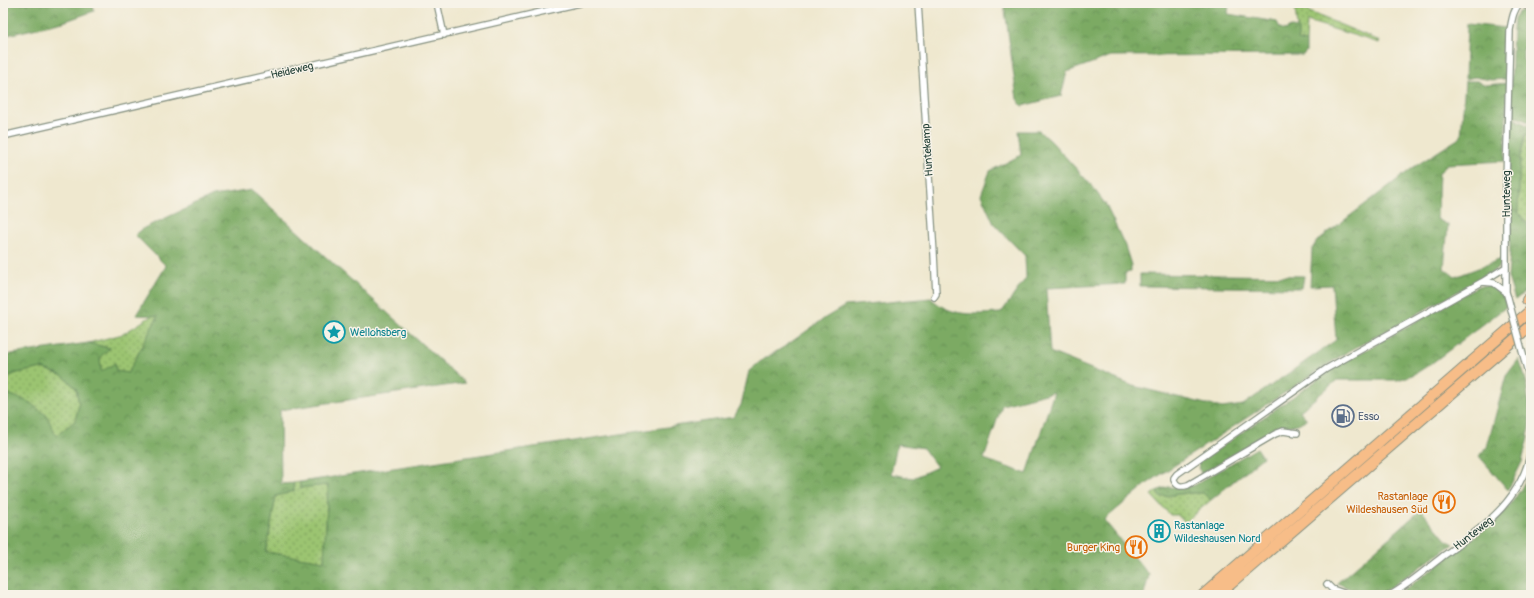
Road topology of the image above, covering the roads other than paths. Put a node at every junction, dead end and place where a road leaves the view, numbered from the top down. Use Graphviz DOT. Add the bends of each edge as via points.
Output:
graph roads {
  1 [pos="437,3"];
  2 [pos="580,3"];
  3 [pos="918,3"];
  4 [pos="1520,3"];
  5 [pos="1524,3"];
  6 [pos="1531,8"];
  7 [pos="444,34"];
  8 [pos="3,136"];
  9 [pos="1506,267"];
  10 [pos="1482,282"];
  11 [pos="1507,295"];
  12 [pos="934,296"];
  13 [pos="1531,310"];
  14 [pos="1531,325"];
  15 [pos="1531,384"];
  16 [pos="1297,433"];
  17 [pos="1531,450"];
  18 [pos="1327,584"];
  19 [pos="1203,595"];
  20 [pos="1218,595"];
  21 [pos="1348,595"];
  22 [pos="1390,595"];
  1 -- 7 [label="street"];
  2 -- 7 [label="street, Heideweg"];
  3 -- 12 [label="street, Huntekamp" via="934,254"];
  4 -- 9 [label="street, Hunteweg" via="1512,16 1510,30"];
  5 -- 6 [label="main road"];
  7 -- 8 [label="street, Heideweg"];
  9 -- 10 [label="street"];
  9 -- 11 [label="street, Hunteweg"];
  10 -- 11 [label="street" via="1494,283"];
  10 -- 16 [label="street" via="1326,369 1175,476 1174,480 1179,486 1188,485 1274,434 1283,431"];
  11 -- 15 [label="street, Hunteweg, bridge"];
  13 -- 19 [label="highway"];
  14 -- 20 [label="highway"];
  17 -- 22 [label="street, Hunteweg" via="1529,462 1513,495 1490,521"];
  18 -- 21 [label="street" via="1332,589"];
}
